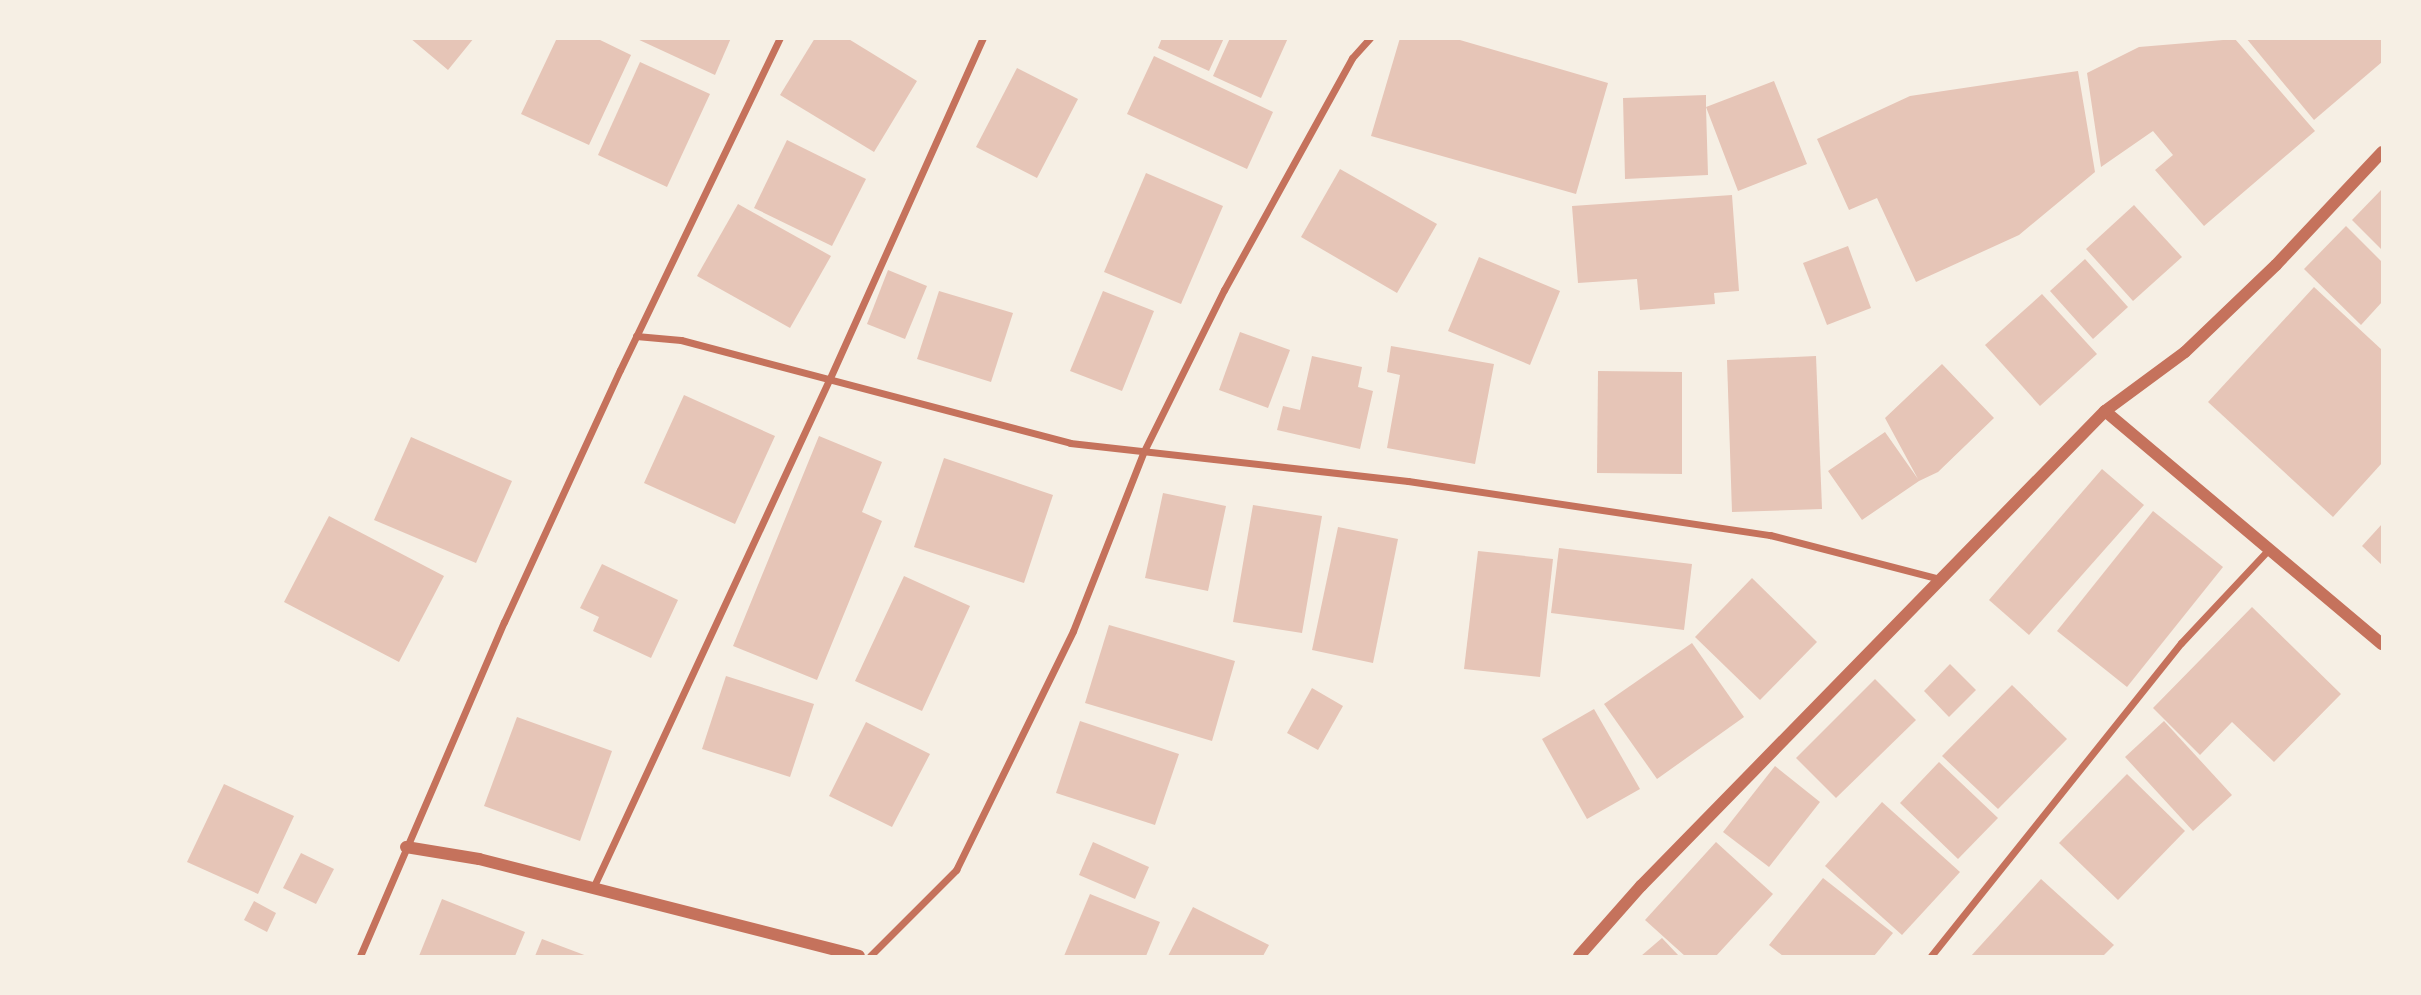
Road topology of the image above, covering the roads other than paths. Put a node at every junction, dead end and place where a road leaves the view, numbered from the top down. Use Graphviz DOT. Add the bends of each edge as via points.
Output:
graph roads {
  1 [pos="780,38"];
  2 [pos="983,38"];
  3 [pos="1370,38"];
  4 [pos="2382,152"];
  5 [pos="636,336"];
  6 [pos="830,378"];
  7 [pos="2105,411"];
  8 [pos="1144,451"];
  9 [pos="2268,550"];
  10 [pos="1940,579"];
  11 [pos="2382,644"];
  12 [pos="406,847"];
  13 [pos="593,888"];
  14 [pos="360,957"];
  15 [pos="859,957"];
  16 [pos="870,957"];
  17 [pos="1579,957"];
  18 [pos="1931,957"];
  1 -- 5 [label="street"];
  2 -- 6 [label="street"];
  3 -- 8 [label="street" via="1352,58 1231,278"];
  4 -- 7 [label="street" via="2276,265 2185,352"];
  5 -- 6 [label="street" via="681,340"];
  5 -- 12 [label="street"];
  6 -- 8 [label="street" via="1070,443"];
  6 -- 13 [label="street"];
  7 -- 9 [label="street"];
  7 -- 10 [label="street"];
  8 -- 10 [label="street" via="1408,481 1770,535"];
  8 -- 16 [label="street" via="1073,631 956,870"];
  9 -- 11 [label="street"];
  9 -- 18 [label="street" via="2181,643"];
  10 -- 17 [label="street" via="1641,886"];
  12 -- 13 [label="street" via="479,859"];
  12 -- 14 [label="street"];
  13 -- 15 [label="street"];
}
